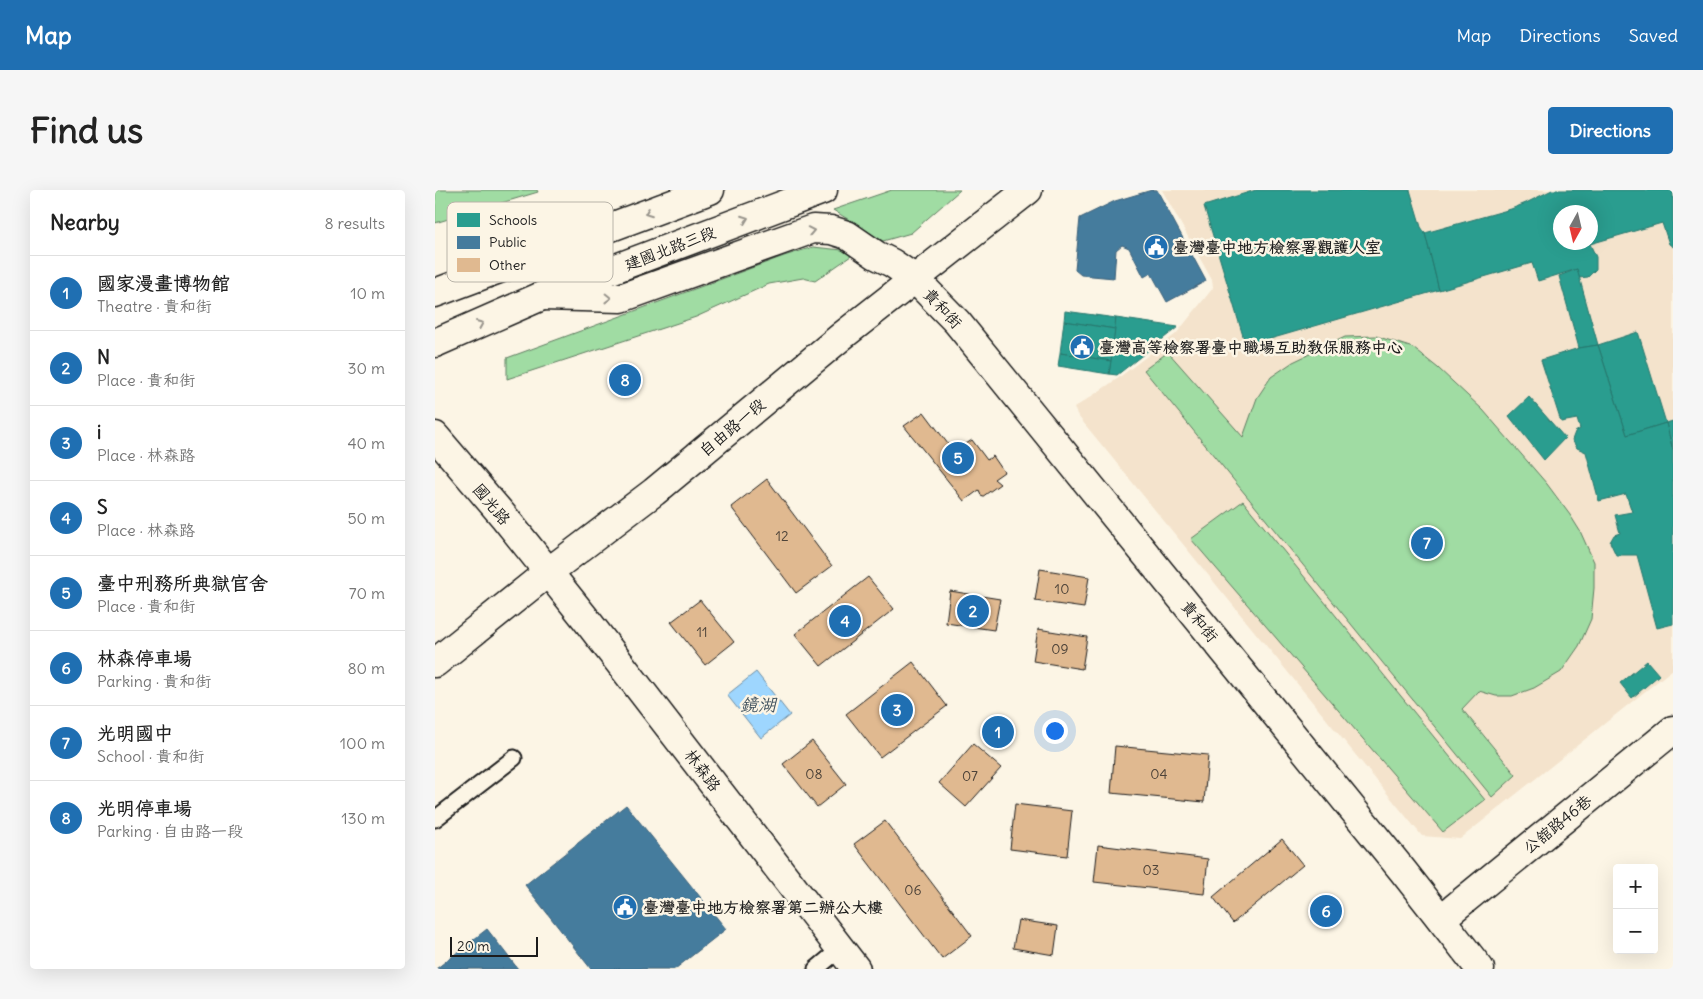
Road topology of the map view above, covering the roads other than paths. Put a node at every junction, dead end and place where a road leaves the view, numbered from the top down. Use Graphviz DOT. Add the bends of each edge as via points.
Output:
graph roads {
  1 [pos="710,190"];
  2 [pos="823,190"];
  3 [pos="1028,190"];
  4 [pos="613,226"];
  5 [pos="613,269"];
  6 [pos="915,278"];
  7 [pos="464,282"];
  8 [pos="579,282"];
  9 [pos="435,293"];
  10 [pos="542,296"];
  11 [pos="435,342"];
  12 [pos="435,436"];
  13 [pos="547,573"];
  14 [pos="435,663"];
  15 [pos="1673,730"];
  16 [pos="514,758"];
  17 [pos="435,819"];
  18 [pos="1441,920"];
  19 [pos="848,959"];
  20 [pos="816,969"];
  21 [pos="1480,969"];
  1 -- 4 [label="street, one-way"];
  5 -- 2 [label="street, 建國北路三段, one-way"];
  3 -- 6 [label="street, 自由路一段"];
  10 -- 6 [label="street, 貴和街, one-way" via="621,298 813,229 831,230 847,236"];
  6 -- 13 [label="street, 自由路一段" via="654,492"];
  6 -- 18 [label="street, 貴和街" via="957,322"];
  7 -- 9 [label="street, one-way"];
  10 -- 8 [label="street, 建國北路三段, one-way"];
  11 -- 10 [label="street, 建國北路三段, one-way"];
  12 -- 13 [label="street, 國光路"];
  13 -- 14 [label="street, 自由路一段"];
  13 -- 19 [label="street, 林森路"];
  15 -- 18 [label="street, 公舘路46巷"];
  16 -- 17 [label="lane"];
  18 -- 21 [label="street, 貴和街"];
  19 -- 20 [label="lane"];
}
